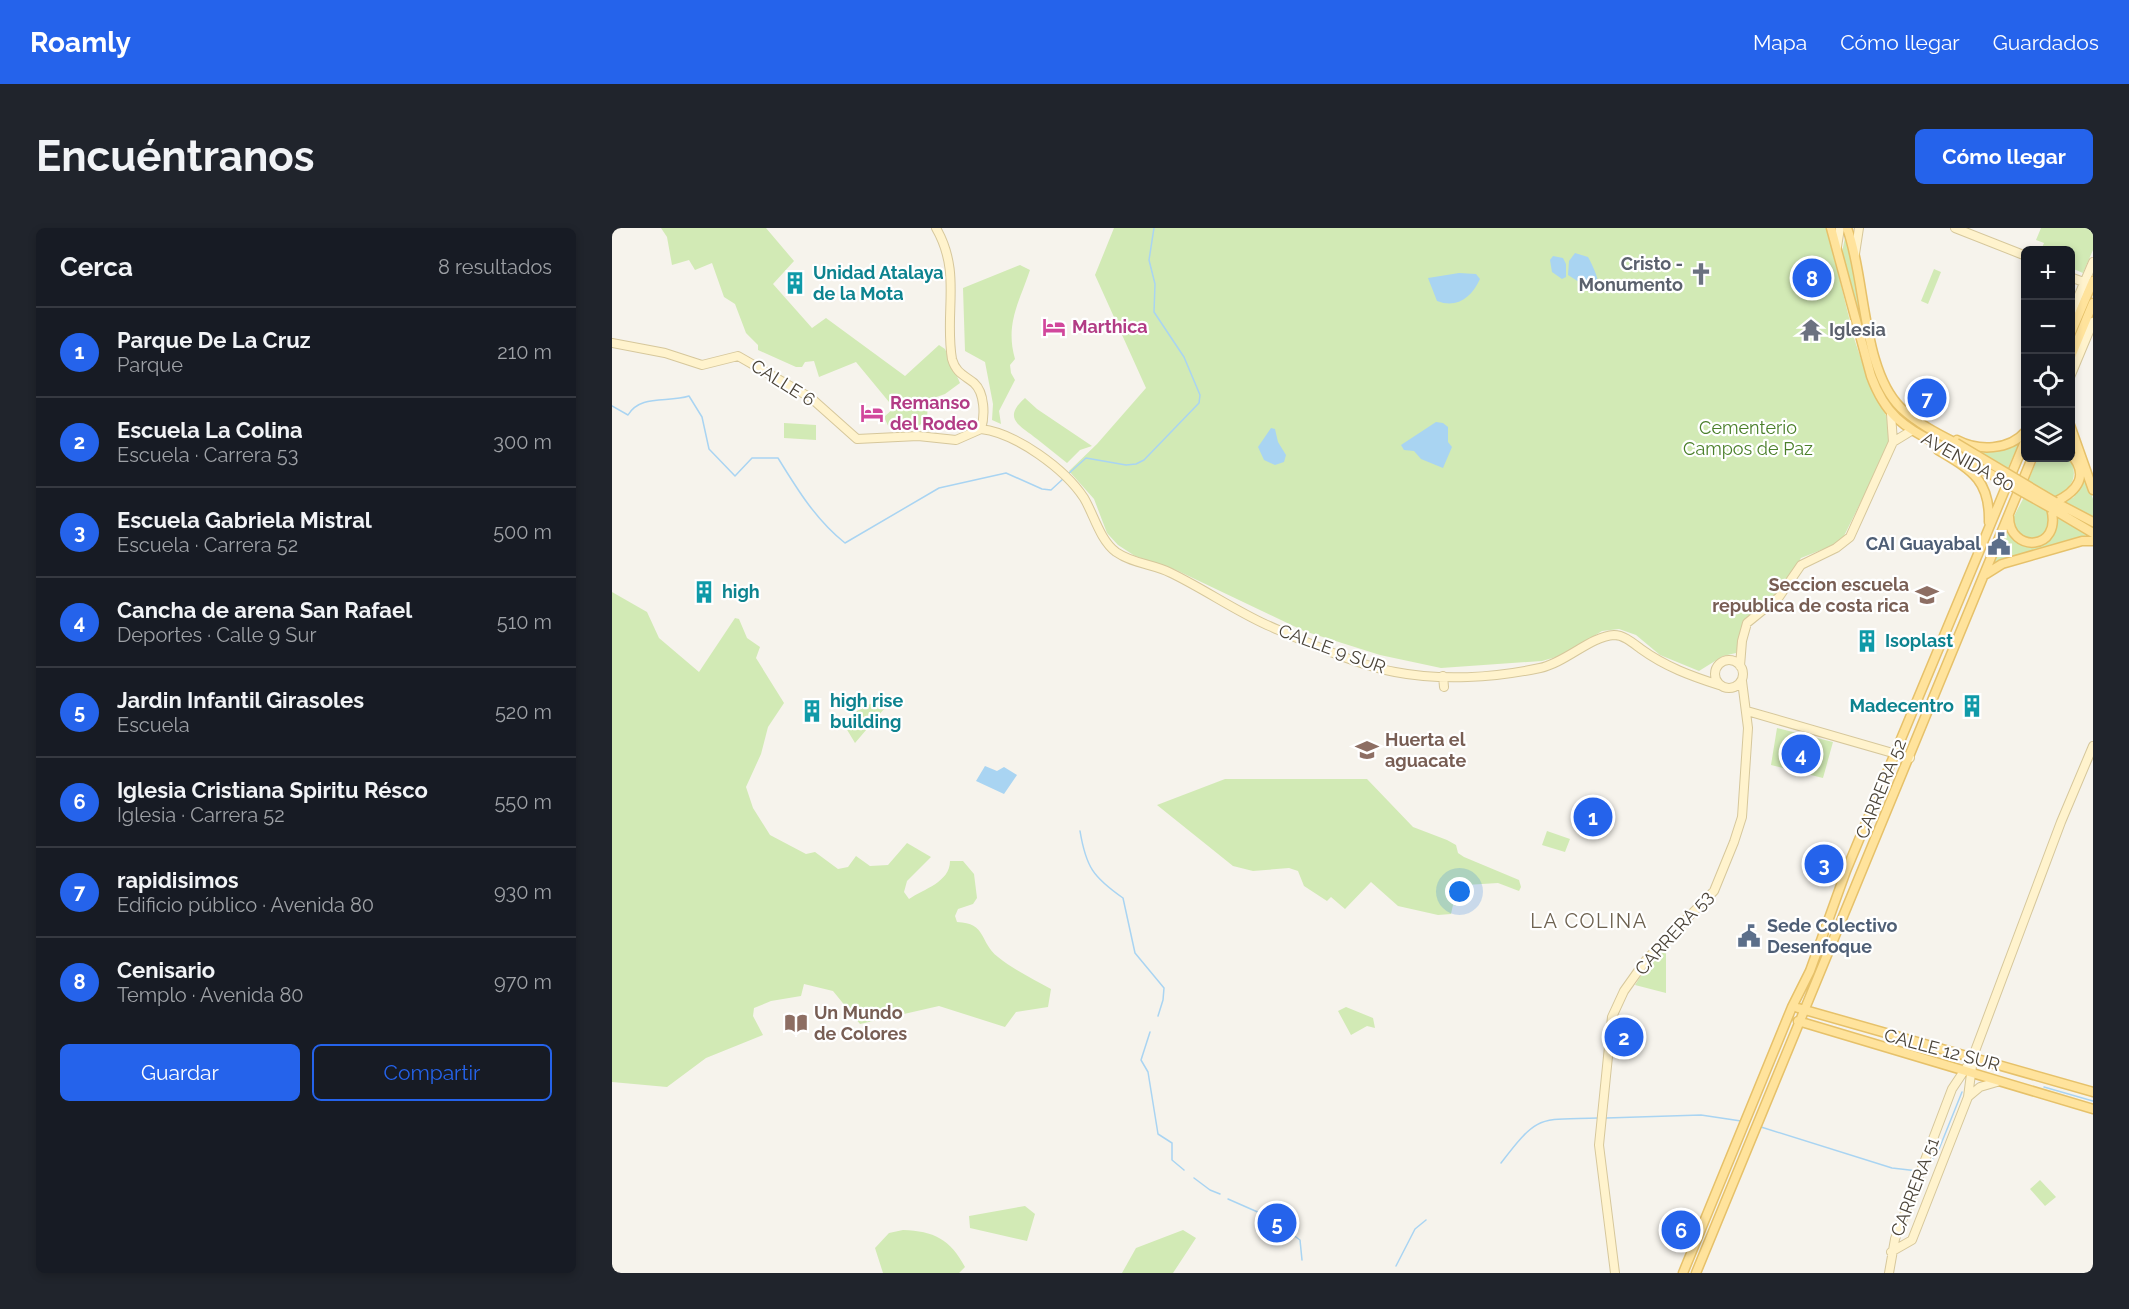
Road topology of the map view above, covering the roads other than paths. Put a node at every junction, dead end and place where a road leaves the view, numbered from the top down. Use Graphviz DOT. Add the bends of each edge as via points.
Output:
graph roads {
  1 [pos="936,228"];
  2 [pos="1831,228"];
  3 [pos="1840,228"];
  4 [pos="1847,228"];
  5 [pos="1859,228"];
  6 [pos="1955,228"];
  7 [pos="1837,247"];
  8 [pos="1855,254"];
  9 [pos="2021,254"];
  10 [pos="2093,262"];
  11 [pos="2075,279"];
  12 [pos="2091,284"];
  13 [pos="2093,303"];
  14 [pos="2075,308"];
  15 [pos="2093,322"];
  16 [pos="2075,323"];
  17 [pos="612,343"];
  18 [pos="2072,354"];
  19 [pos="2075,365"];
  20 [pos="1891,414"];
  21 [pos="1915,419"];
  22 [pos="981,429"];
  23 [pos="1911,431"];
  24 [pos="2021,435"];
  25 [pos="2075,439"];
  26 [pos="1893,442"];
  27 [pos="2021,449"];
  28 [pos="2075,460"];
  29 [pos="2031,462"];
  30 [pos="2093,490"];
  31 [pos="2053,505"];
  32 [pos="2010,517"];
  33 [pos="2093,522"];
  34 [pos="1987,533"];
  35 [pos="2093,533"];
  36 [pos="2093,541"];
  37 [pos="1982,579"];
  38 [pos="1738,661"];
  39 [pos="1716,670"];
  40 [pos="1443,676"];
  41 [pos="1703,679"];
  42 [pos="1742,681"];
  43 [pos="1719,685"];
  44 [pos="1444,687"];
  45 [pos="1730,688"];
  46 [pos="1743,699"];
  47 [pos="1747,711"];
  48 [pos="2093,746"];
  49 [pos="1895,752"];
  50 [pos="1910,758"];
  51 [pos="1792,1007"];
  52 [pos="1803,1010"];
  53 [pos="1798,1021"];
  54 [pos="1972,1059"];
  55 [pos="1968,1072"];
  56 [pos="1997,1082"];
  57 [pos="2093,1092"];
  58 [pos="1968,1097"];
  59 [pos="2093,1109"];
  60 [pos="1891,1252"];
  61 [pos="1614,1270"];
  62 [pos="1683,1273"];
  63 [pos="1696,1273"];
  64 [pos="1889,1273"];
  1 -- 22 [label="street" via="952,272 952,359 958,372 980,391"];
  2 -- 7 [label="main road, AVENIDA 80"];
  3 -- 7 [label="street"];
  4 -- 8 [label="main road, AVENIDA 80"];
  5 -- 8 [label="street"];
  6 -- 9 [label="street"];
  7 -- 20 [label="main road, AVENIDA 80" via="1871,376"];
  8 -- 21 [label="main road, AVENIDA 80" via="1883,382"];
  10 -- 12 [label="street"];
  11 -- 12 [label="street"];
  12 -- 14 [label="street"];
  12 -- 16 [label="main road"];
  13 -- 18 [label="main road"];
  15 -- 19 [label="street"];
  17 -- 22 [label="street, CALLE 6" via="702,365 738,356 811,398 857,439 918,436 951,441"];
  20 -- 23 [label="main road, AVENIDA 80"];
  20 -- 26 [label="street"];
  21 -- 24 [label="main road" via="1978,447 2002,445"];
  21 -- 31 [label="main road, AVENIDA 80, bridge"];
  22 -- 40 [label="street, CALLE 9 SUR" via="1013,440 1066,476 1111,548 1137,562 1170,572 1267,625 1363,663 1394,672"];
  23 -- 26 [label="street"];
  23 -- 31 [label="main road, AVENIDA 80, bridge"];
  23 -- 34 [label="main road" via="1965,466 1982,483 1988,501"];
  25 -- 30 [label="main road"];
  26 -- 38 [label="street" via="1850,537 1802,565 1779,597 1753,617 1744,631"];
  27 -- 34 [label="main road, CARRERA 52"];
  28 -- 31 [label="main road" via="2079,481 2071,493"];
  29 -- 32 [label="main road, CARRERA 52"];
  31 -- 32 [label="main road" via="2052,530 2039,542 2026,542 2014,534"];
  31 -- 33 [label="main road, AVENIDA 80"];
  31 -- 35 [label="main road, AVENIDA 80"];
  32 -- 37 [label="main road, CARRERA 52"];
  34 -- 49 [label="main road, CARRERA 52"];
  36 -- 37 [label="main road" via="2002,564"];
  37 -- 50 [label="main road, CARRERA 52"];
  38 -- 39 [label="street" via="1722,662"];
  38 -- 42 [label="street"];
  39 -- 41 [label="street"];
  39 -- 43 [label="street"];
  40 -- 41 [label="street, CALLE 9 SUR" via="1505,674 1542,668 1612,635 1629,640 1674,669"];
  40 -- 44 [label="street"];
  41 -- 43 [label="street, CALLE 9 SUR"];
  42 -- 45 [label="street"];
  42 -- 46 [label="street, CARRERA 53"];
  43 -- 45 [label="street"];
  45 -- 46 [label="street"];
  46 -- 47 [label="street, CARRERA 53"];
  47 -- 49 [label="street"];
  47 -- 61 [label="street, CARRERA 53" via="1742,817 1714,891 1646,960 1612,1017 1600,1167"];
  48 -- 54 [label="street, CARRERA 51"];
  49 -- 50 [label="street"];
  49 -- 51 [label="main road, CARRERA 52"];
  50 -- 52 [label="main road, CARRERA 52"];
  51 -- 52 [label="main road, CALLE 12 SUR"];
  51 -- 62 [label="main road, CARRERA 52"];
  52 -- 53 [label="main road, CARRERA 52"];
  52 -- 54 [label="main road, CALLE 12 SUR"];
  53 -- 55 [label="main road, CALLE 12 SUR"];
  53 -- 63 [label="main road, CARRERA 52"];
  54 -- 55 [label="street, CARRERA 51"];
  54 -- 57 [label="main road, CALLE 12 SUR"];
  55 -- 56 [label="main road, CALLE 12 SUR"];
  55 -- 58 [label="street, CARRERA 51"];
  55 -- 60 [label="street, CARRERA 51" via="1952,1089"];
  56 -- 58 [label="street" via="1980,1087"];
  56 -- 59 [label="main road, CALLE 12 SUR"];
  58 -- 60 [label="street, CARRERA 51" via="1912,1240"];
  60 -- 64 [label="street"];
}
